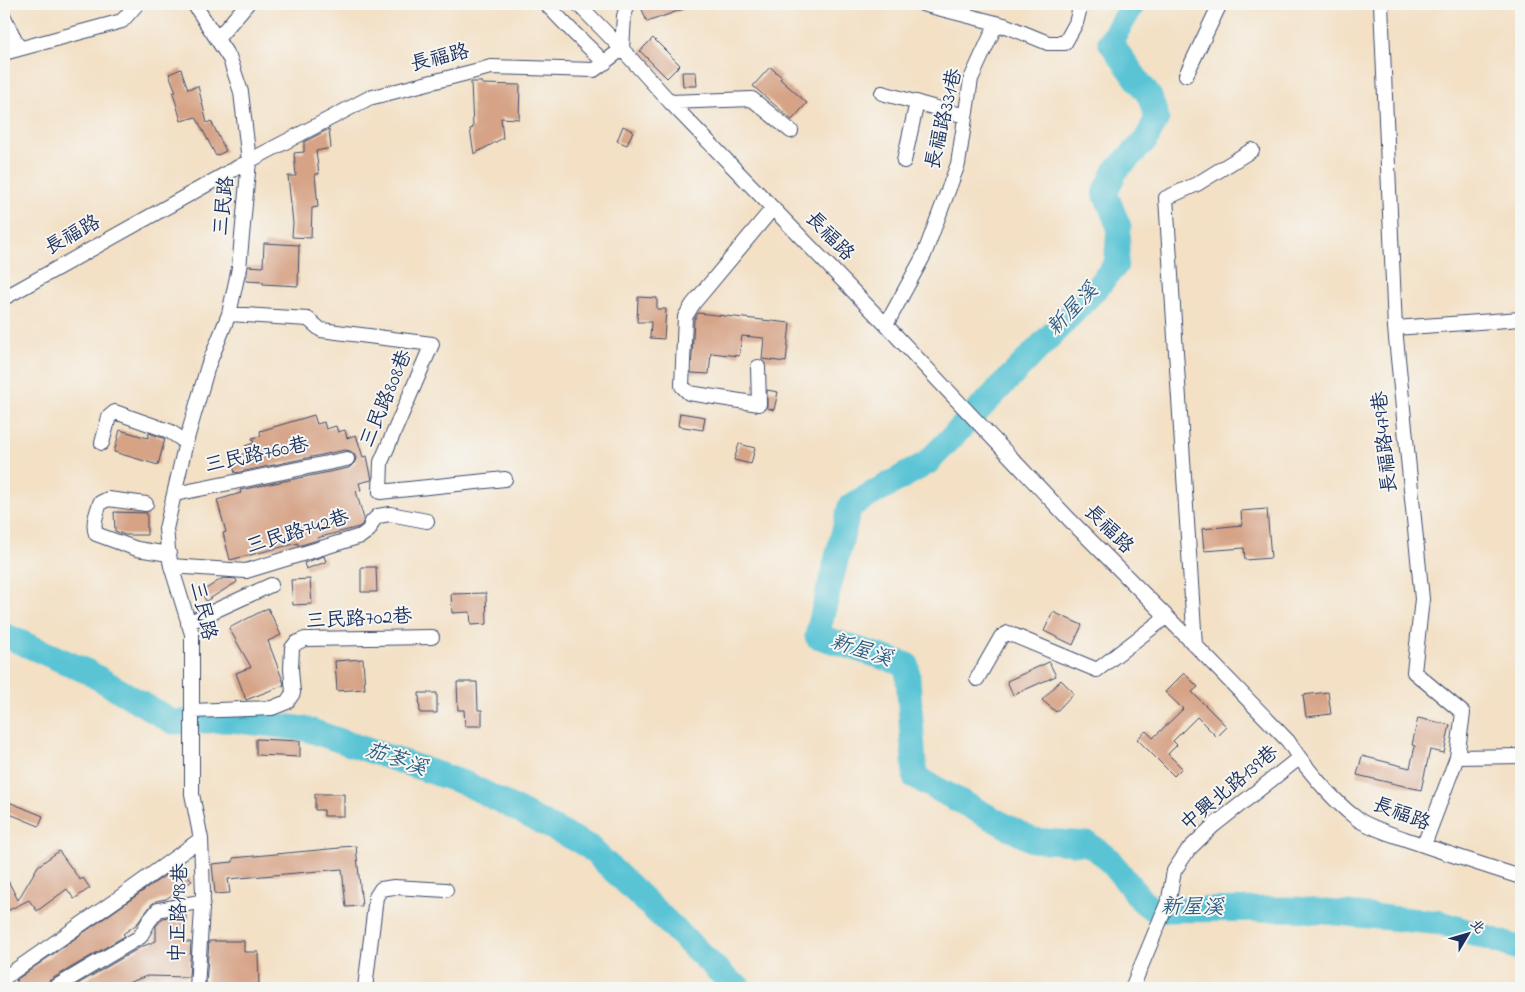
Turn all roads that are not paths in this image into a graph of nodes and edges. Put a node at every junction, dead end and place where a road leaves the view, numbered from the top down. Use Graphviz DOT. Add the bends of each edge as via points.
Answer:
graph roads {
  1 [pos="4,4"];
  2 [pos="137,4"];
  3 [pos="194,4"];
  4 [pos="247,4"];
  5 [pos="546,4"];
  6 [pos="578,4"];
  7 [pos="628,4"];
  8 [pos="922,4"];
  9 [pos="1081,4"];
  10 [pos="1220,4"];
  11 [pos="1381,4"];
  12 [pos="4,12"];
  13 [pos="4,17"];
  14 [pos="1004,25"];
  15 [pos="217,39"];
  16 [pos="19,49"];
  17 [pos="622,49"];
  18 [pos="4,53"];
  19 [pos="605,63"];
  20 [pos="1186,75"];
  21 [pos="882,93"];
  22 [pos="670,102"];
  23 [pos="916,102"];
  24 [pos="965,116"];
  25 [pos="790,131"];
  26 [pos="1252,150"];
  27 [pos="249,161"];
  28 [pos="904,161"];
  29 [pos="774,208"];
  30 [pos="4,298"];
  31 [pos="229,314"];
  32 [pos="1521,320"];
  33 [pos="886,325"];
  34 [pos="1395,328"];
  35 [pos="758,367"];
  36 [pos="186,442"];
  37 [pos="102,443"];
  38 [pos="347,459"];
  39 [pos="505,479"];
  40 [pos="175,494"];
  41 [pos="146,504"];
  42 [pos="428,521"];
  43 [pos="170,560"];
  44 [pos="271,585"];
  45 [pos="1166,617"];
  46 [pos="188,623"];
  47 [pos="432,637"];
  48 [pos="1195,645"];
  49 [pos="977,680"];
  50 [pos="192,718"];
  51 [pos="1521,756"];
  52 [pos="1458,757"];
  53 [pos="1298,758"];
  54 [pos="201,839"];
  55 [pos="1424,846"];
  56 [pos="1521,877"];
  57 [pos="446,890"];
  58 [pos="203,901"];
  59 [pos="4,978"];
  60 [pos="54,988"];
  61 [pos="197,988"];
  62 [pos="365,988"];
  63 [pos="1132,988"];
  1 -- 12 [label="street"];
  2 -- 16 [label="street" via="122,21"];
  3 -- 15 [label="street, 三民路"];
  4 -- 15 [label="street"];
  5 -- 19 [label="street"];
  6 -- 17 [label="street"];
  7 -- 17 [label="street"];
  8 -- 14 [label="street"];
  9 -- 14 [label="street" via="1076,23 1065,43 1048,43"];
  10 -- 20 [label="street"];
  11 -- 34 [label="street, 長福路479巷"];
  13 -- 16 [label="street"];
  14 -- 24 [label="street, 長福路331巷" via="994,29 971,79"];
  15 -- 27 [label="street, 三民路" via="230,59 241,92"];
  16 -- 18 [label="street"];
  17 -- 19 [label="street, 長福路"];
  17 -- 22 [label="street, 長福路"];
  19 -- 27 [label="street, 長福路" via="594,70 491,67 369,98"];
  21 -- 23 [label="street"];
  22 -- 25 [label="street" via="752,99"];
  22 -- 29 [label="street, 長福路"];
  23 -- 24 [label="street"];
  23 -- 28 [label="street"];
  24 -- 33 [label="street, 長福路331巷" via="958,164 924,255"];
  26 -- 48 [label="street" via="1197,184 1166,198"];
  27 -- 30 [label="street, 長福路"];
  27 -- 31 [label="street, 三民路" via="239,268"];
  29 -- 33 [label="street, 長福路"];
  29 -- 35 [label="street" via="693,304 685,318 682,386 689,393 759,404"];
  31 -- 36 [label="street, 三民路" via="208,366"];
  31 -- 39 [label="street, 三民路808巷" via="308,319 321,330 432,344 381,462 380,492"];
  32 -- 34 [label="street"];
  33 -- 45 [label="street, 長福路"];
  34 -- 52 [label="street, 長福路479巷" via="1422,599 1414,672 1463,713"];
  36 -- 37 [label="street" via="169,432 115,412 110,417"];
  36 -- 40 [label="street, 三民路"];
  38 -- 40 [label="street, 三民路760巷"];
  40 -- 43 [label="street, 三民路" via="166,529"];
  41 -- 43 [label="street" via="108,499 100,503 95,521 96,534"];
  42 -- 43 [label="street, 三民路742巷" via="390,514 378,516 361,536 246,571"];
  43 -- 46 [label="street, 三民路"];
  44 -- 46 [label="street"];
  45 -- 48 [label="street, 長福路"];
  45 -- 49 [label="street" via="1097,670 1008,633 1001,637"];
  46 -- 50 [label="street, 三民路" via="192,634"];
  47 -- 50 [label="street, 三民路702巷" via="305,639 292,648 293,694 287,702 272,708"];
  48 -- 53 [label="street, 長福路" via="1288,741"];
  50 -- 54 [label="street, 三民路" via="192,794"];
  51 -- 52 [label="street"];
  52 -- 55 [label="street, 長福路479巷"];
  53 -- 55 [label="street, 長福路" via="1357,819"];
  53 -- 63 [label="street, 中興北路139巷" via="1188,850 1174,871 1169,899"];
  54 -- 58 [label="street, 中正路198巷"];
  54 -- 59 [label="street"];
  55 -- 56 [label="street, 長福路"];
  57 -- 62 [label="street" via="381,889 376,897"];
  58 -- 60 [label="street" via="158,910 140,937"];
  58 -- 61 [label="street, 中正路198巷"];
}
